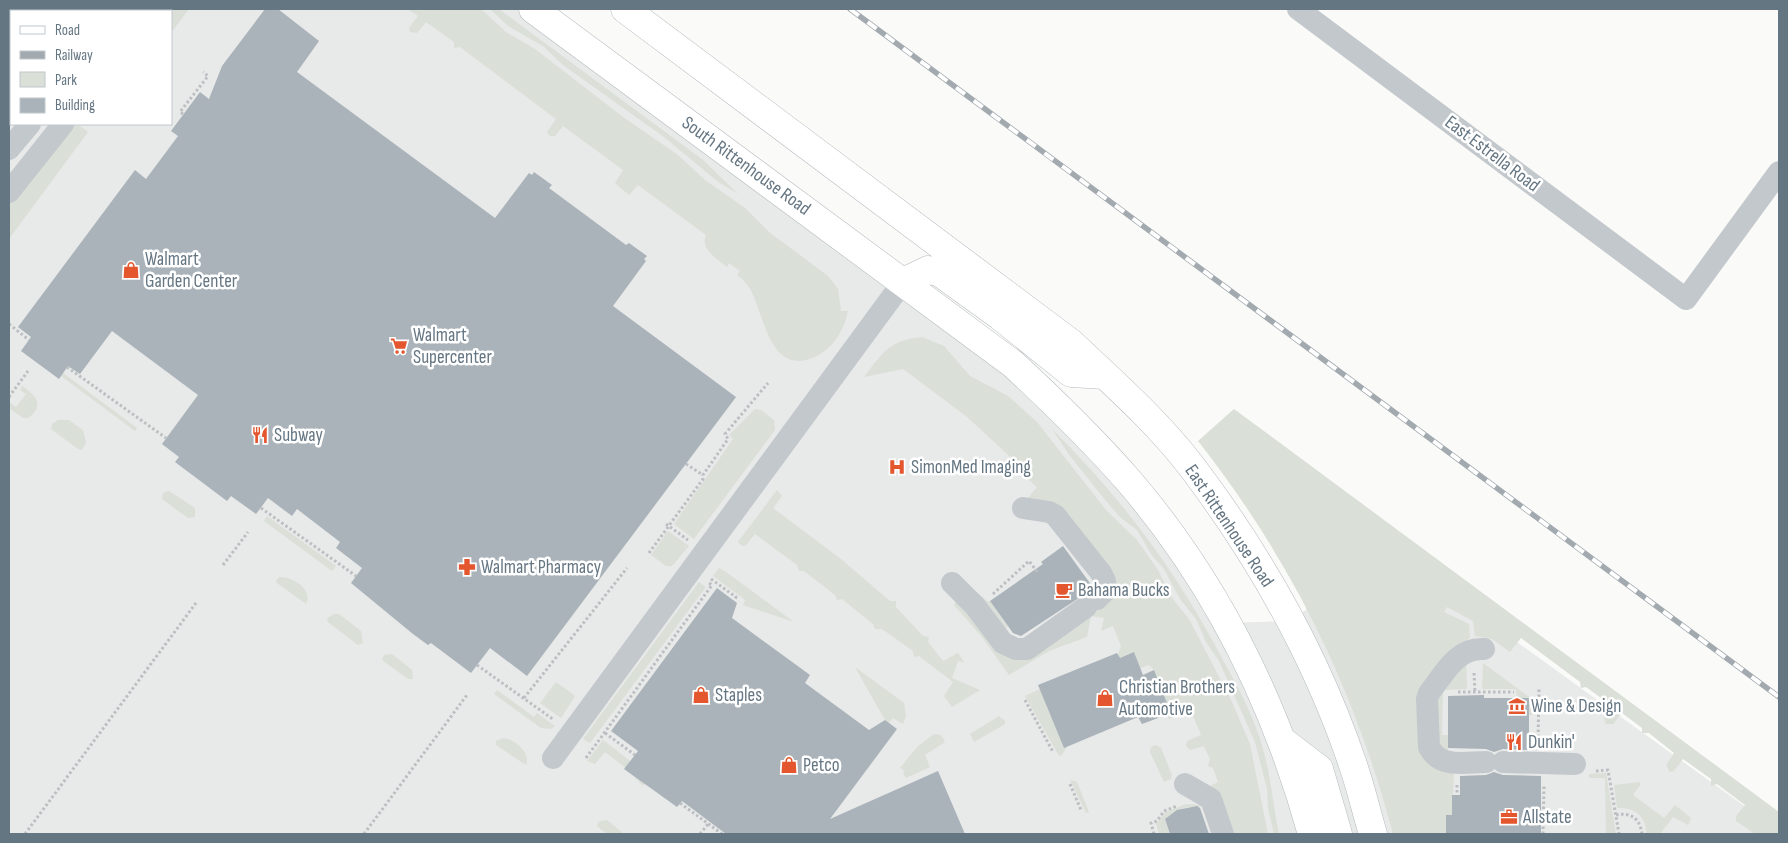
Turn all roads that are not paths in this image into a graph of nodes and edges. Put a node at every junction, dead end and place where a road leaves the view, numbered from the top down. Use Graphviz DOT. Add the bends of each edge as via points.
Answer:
graph roads {
  1 [pos="533,9"];
  2 [pos="625,9"];
  3 [pos="1298,9"];
  4 [pos="29,125"];
  5 [pos="62,125"];
  6 [pos="9,149"];
  7 [pos="1779,172"];
  8 [pos="9,192"];
  9 [pos="903,282"];
  10 [pos="1105,375"];
  11 [pos="1023,508"];
  12 [pos="952,583"];
  13 [pos="1484,649"];
  14 [pos="1281,740"];
  15 [pos="552,758"];
  16 [pos="1584,768"];
  17 [pos="1182,794"];
  18 [pos="1223,834"];
  19 [pos="1312,834"];
  20 [pos="1338,834"];
  21 [pos="1373,834"];
  1 -- 9 [label="main road, South Rittenhouse Road"];
  2 -- 10 [label="main road, East Rittenhouse Road" via="1071,343"];
  3 -- 7 [label="street, East Estrella Road" via="1686,299"];
  4 -- 6 [label="street"];
  5 -- 8 [label="street"];
  9 -- 10 [label="main road" via="928,270 939,272 1071,373"];
  9 -- 14 [label="main road, South Rittenhouse Road" via="1013,364 1071,418 1129,481 1184,554 1228,623"];
  9 -- 15 [label="street"];
  10 -- 21 [label="main road, East Rittenhouse Road" via="1191,466 1254,557 1291,621 1323,691 1353,765"];
  11 -- 12 [label="street" via="1055,515 1104,578 1105,591 1027,648 1016,649 1004,643"];
  13 -- 16 [label="street" via="1470,649 1460,654 1427,699 1432,754 1446,762"];
  14 -- 19 [label="main road"];
  14 -- 20 [label="main road" via="1319,769"];
  17 -- 18 [label="street" via="1212,799"];
}
